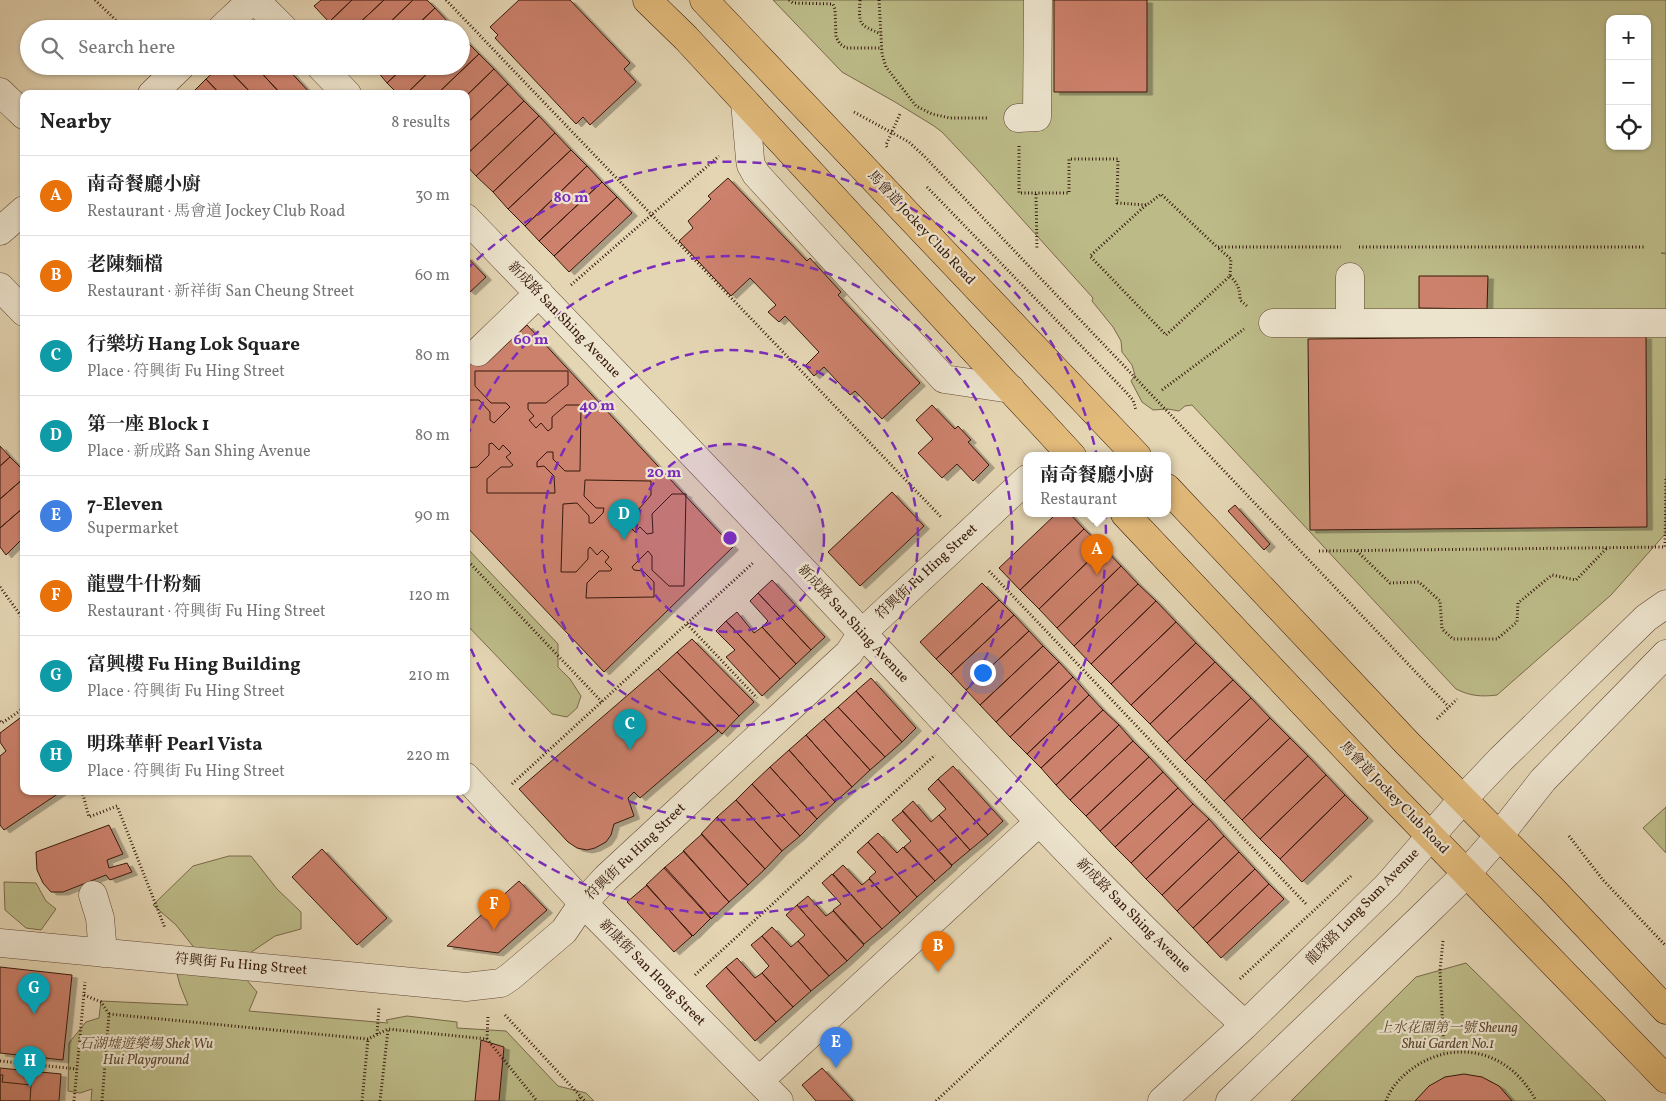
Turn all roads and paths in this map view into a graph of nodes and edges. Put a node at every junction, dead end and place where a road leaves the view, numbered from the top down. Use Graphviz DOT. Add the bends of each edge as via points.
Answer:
graph roads {
  1 [pos="96,0"];
  2 [pos="254,0"];
  3 [pos="446,0"];
  4 [pos="647,0"];
  5 [pos="704,0"];
  6 [pos="789,0"];
  7 [pos="860,0"];
  8 [pos="879,0"];
  9 [pos="1038,0"];
  10 [pos="116,20"];
  11 [pos="232,20"];
  12 [pos="275,20"];
  13 [pos="465,20"];
  14 [pos="470,25"];
  15 [pos="881,34"];
  16 [pos="882,48"];
  17 [pos="172,75"];
  18 [pos="329,75"];
  19 [pos="156,90"];
  20 [pos="343,90"];
  21 [pos="0,92"];
  22 [pos="745,102"];
  23 [pos="20,111"];
  24 [pos="854,112"];
  25 [pos="900,114"];
  26 [pos="1018,118"];
  27 [pos="723,152"];
  28 [pos="893,152"];
  29 [pos="920,180"];
  30 [pos="1036,194"];
  31 [pos="1147,205"];
  32 [pos="20,214"];
  33 [pos="652,214"];
  34 [pos="470,222"];
  35 [pos="0,231"];
  36 [pos="1217,248"];
  37 [pos="1347,248"];
  38 [pos="1357,248"];
  39 [pos="1644,248"];
  40 [pos="1037,250"];
  41 [pos="1230,276"];
  42 [pos="1350,277"];
  43 [pos="0,288"];
  44 [pos="567,289"];
  45 [pos="539,293"];
  46 [pos="20,308"];
  47 [pos="1266,321"];
  48 [pos="1350,323"];
  49 [pos="1666,323"];
  50 [pos="478,352"];
  51 [pos="1011,389"];
  52 [pos="1162,390"];
  53 [pos="1135,416"];
  54 [pos="1061,452"];
  55 [pos="1133,452"];
  56 [pos="1666,479"];
  57 [pos="1023,483"];
  58 [pos="1171,492"];
  59 [pos="1128,517"];
  60 [pos="946,523"];
  61 [pos="1608,547"];
  62 [pos="1357,550"];
  63 [pos="1319,551"];
  64 [pos="758,558"];
  65 [pos="470,563"];
  66 [pos="989,571"];
  67 [pos="0,587"];
  68 [pos="1666,604"];
  69 [pos="20,614"];
  70 [pos="687,624"];
  71 [pos="862,633"];
  72 [pos="1666,654"];
  73 [pos="1457,699"];
  74 [pos="602,702"];
  75 [pos="762,704"];
  76 [pos="1449,706"];
  77 [pos="20,711"];
  78 [pos="1437,718"];
  79 [pos="0,721"];
  80 [pos="940,750"];
  81 [pos="470,781"];
  82 [pos="508,788"];
  83 [pos="83,795"];
  84 [pos="1463,799"];
  85 [pos="1039,822"];
  86 [pos="1430,836"];
  87 [pos="1499,836"];
  88 [pos="1569,836"];
  89 [pos="1466,874"];
  90 [pos="1352,875"];
  91 [pos="93,896"];
  92 [pos="583,903"];
  93 [pos="1306,904"];
  94 [pos="1116,934"];
  95 [pos="168,936"];
  96 [pos="1443,941"];
  97 [pos="0,943"];
  98 [pos="1666,946"];
  99 [pos="104,953"];
  100 [pos="691,979"];
  101 [pos="85,982"];
  102 [pos="84,995"];
  103 [pos="1217,1000"];
  104 [pos="379,1007"];
  105 [pos="1666,1010"];
  106 [pos="109,1014"];
  107 [pos="505,1015"];
  108 [pos="488,1016"];
  109 [pos="1245,1025"];
  110 [pos="388,1029"];
  111 [pos="377,1034"];
  112 [pos="368,1039"];
  113 [pos="487,1039"];
  114 [pos="1444,1053"];
  115 [pos="0,1061"];
  116 [pos="77,1069"];
  117 [pos="1666,1079"];
  118 [pos="759,1081"];
  119 [pos="581,1097"];
  120 [pos="74,1101"];
  121 [pos="102,1101"];
  122 [pos="362,1101"];
  123 [pos="380,1101"];
  124 [pos="537,1101"];
  125 [pos="577,1101"];
  126 [pos="585,1101"];
  127 [pos="779,1101"];
  128 [pos="936,1101"];
  129 [pos="1162,1101"];
  130 [pos="1230,1101"];
  131 [pos="1386,1101"];
  132 [pos="1536,1101"];
  1 -- 10 [label="path"];
  2 -- 11 [label="street"];
  2 -- 12 [label="street"];
  3 -- 13 [label="path"];
  4 -- 22 [label="main road"];
  5 -- 55 [label="main road, 馬會道 Jockey Club Road"];
  6 -- 16 [label="path" via="793,3 833,4 836,37 840,44 846,48"];
  7 -- 15 [label="path" via="859,20"];
  8 -- 15 [label="path"];
  9 -- 26 [label="street" via="1037,117"];
  14 -- 33 [label="path"];
  15 -- 16 [label="path"];
  16 -- 26 [label="path" via="886,67 916,106 950,118"];
  17 -- 19 [label="street"];
  18 -- 20 [label="street"];
  21 -- 23 [label="street"];
  22 -- 51 [label="main road"];
  22 -- 51 [label="street" via="751,165 756,174 944,379"];
  24 -- 76 [label="path" via="909,142 925,157"];
  25 -- 28 [label="path" via="886,146"];
  26 -- 30 [label="path" via="1020,193"];
  27 -- 33 [label="path"];
  29 -- 53 [label="path" via="1124,390 1133,400"];
  30 -- 31 [label="path" via="1069,193 1069,159 1118,160 1117,203"];
  30 -- 40 [label="path"];
  31 -- 36 [label="path" via="1161,194"];
  31 -- 41 [label="path" via="1090,256 1166,335"];
  32 -- 35 [label="street"];
  33 -- 44 [label="path"];
  33 -- 60 [label="path"];
  34 -- 45 [label="street, 新成路 San Shing Avenue"];
  36 -- 37 [label="path"];
  36 -- 41 [label="path" via="1231,259"];
  38 -- 39 [label="path"];
  41 -- 47 [label="path" via="1238,284 1240,300"];
  42 -- 48 [label="street"];
  43 -- 46 [label="street"];
  45 -- 50 [label="street"];
  45 -- 71 [label="street, 新成路 San Shing Avenue"];
  47 -- 48 [label="street"];
  47 -- 52 [label="path"];
  48 -- 49 [label="street"];
  51 -- 54 [label="main road"];
  56 -- 61 [label="path" via="1665,547"];
  57 -- 71 [label="street, 符興街 Fu Hing Street"];
  58 -- 84 [label="main road"];
  59 -- 86 [label="main road, 馬會道 Jockey Club Road"];
  61 -- 62 [label="path"];
  61 -- 62 [label="path" via="1576,580 1552,575 1518,603 1517,622 1497,639 1453,639 1442,629 1440,601 1419,582 1390,583"];
  62 -- 63 [label="path"];
  64 -- 70 [label="path"];
  65 -- 74 [label="path"];
  66 -- 93 [label="path"];
  67 -- 69 [label="path"];
  68 -- 84 [label="street, 龍琛路 Lung Sum Avenue" via="1646,618"];
  70 -- 74 [label="path"];
  70 -- 75 [label="path"];
  71 -- 85 [label="street, 新成路 San Shing Avenue"];
  71 -- 92 [label="street, 符興街 Fu Hing Street" via="849,654 606,878"];
  72 -- 87 [label="street" via="1543,780"];
  73 -- 76 [label="path"];
  74 -- 82 [label="path"];
  76 -- 78 [label="path"];
  77 -- 79 [label="path" via="2,723"];
  80 -- 100 [label="path"];
  81 -- 92 [label="street, 新康街 San Hong Street"];
  83 -- 95 [label="path" via="89,817 116,806"];
  84 -- 86 [label="street, 龍琛路 Lung Sum Avenue"];
  84 -- 87 [label="main road"];
  85 -- 103 [label="street, 新成路 San Shing Avenue"];
  85 -- 118 [label="street"];
  86 -- 89 [label="main road, 馬會道 Jockey Club Road"];
  86 -- 109 [label="street, 龍琛路 Lung Sum Avenue" via="1388,885"];
  87 -- 89 [label="street"];
  87 -- 105 [label="main road"];
  88 -- 98 [label="path" via="1603,880"];
  89 -- 117 [label="main road, 馬會道 Jockey Club Road"];
  89 -- 130 [label="street"];
  90 -- 103 [label="path"];
  91 -- 99 [label="street" via="100,918"];
  92 -- 99 [label="street, 符興街 Fu Hing Street" via="564,931 510,977 491,985 466,986"];
  92 -- 118 [label="street, 新康街 San Hong Street"];
  94 -- 128 [label="path"];
  96 -- 114 [label="path" via="1440,970"];
  97 -- 99 [label="street, 符興街 Fu Hing Street"];
  101 -- 102 [label="path"];
  102 -- 106 [label="path" via="101,1002"];
  102 -- 116 [label="path"];
  103 -- 109 [label="street, 新成路 San Shing Avenue"];
  104 -- 111 [label="path"];
  106 -- 112 [label="path"];
  106 -- 121 [label="path"];
  107 -- 119 [label="path"];
  108 -- 113 [label="path"];
  109 -- 129 [label="street, 龍琛路 Lung Sum Avenue"];
  110 -- 111 [label="path"];
  110 -- 113 [label="path"];
  110 -- 123 [label="path"];
  111 -- 112 [label="path"];
  112 -- 122 [label="path"];
  113 -- 124 [label="path"];
  114 -- 131 [label="path" via="1420,1062 1401,1077"];
  114 -- 132 [label="path" via="1468,1052 1491,1057 1512,1069 1529,1086"];
  115 -- 116 [label="path"];
  116 -- 120 [label="path"];
  118 -- 127 [label="street, 新康街 San Hong Street"];
  119 -- 125 [label="path"];
  119 -- 126 [label="path"];
}
